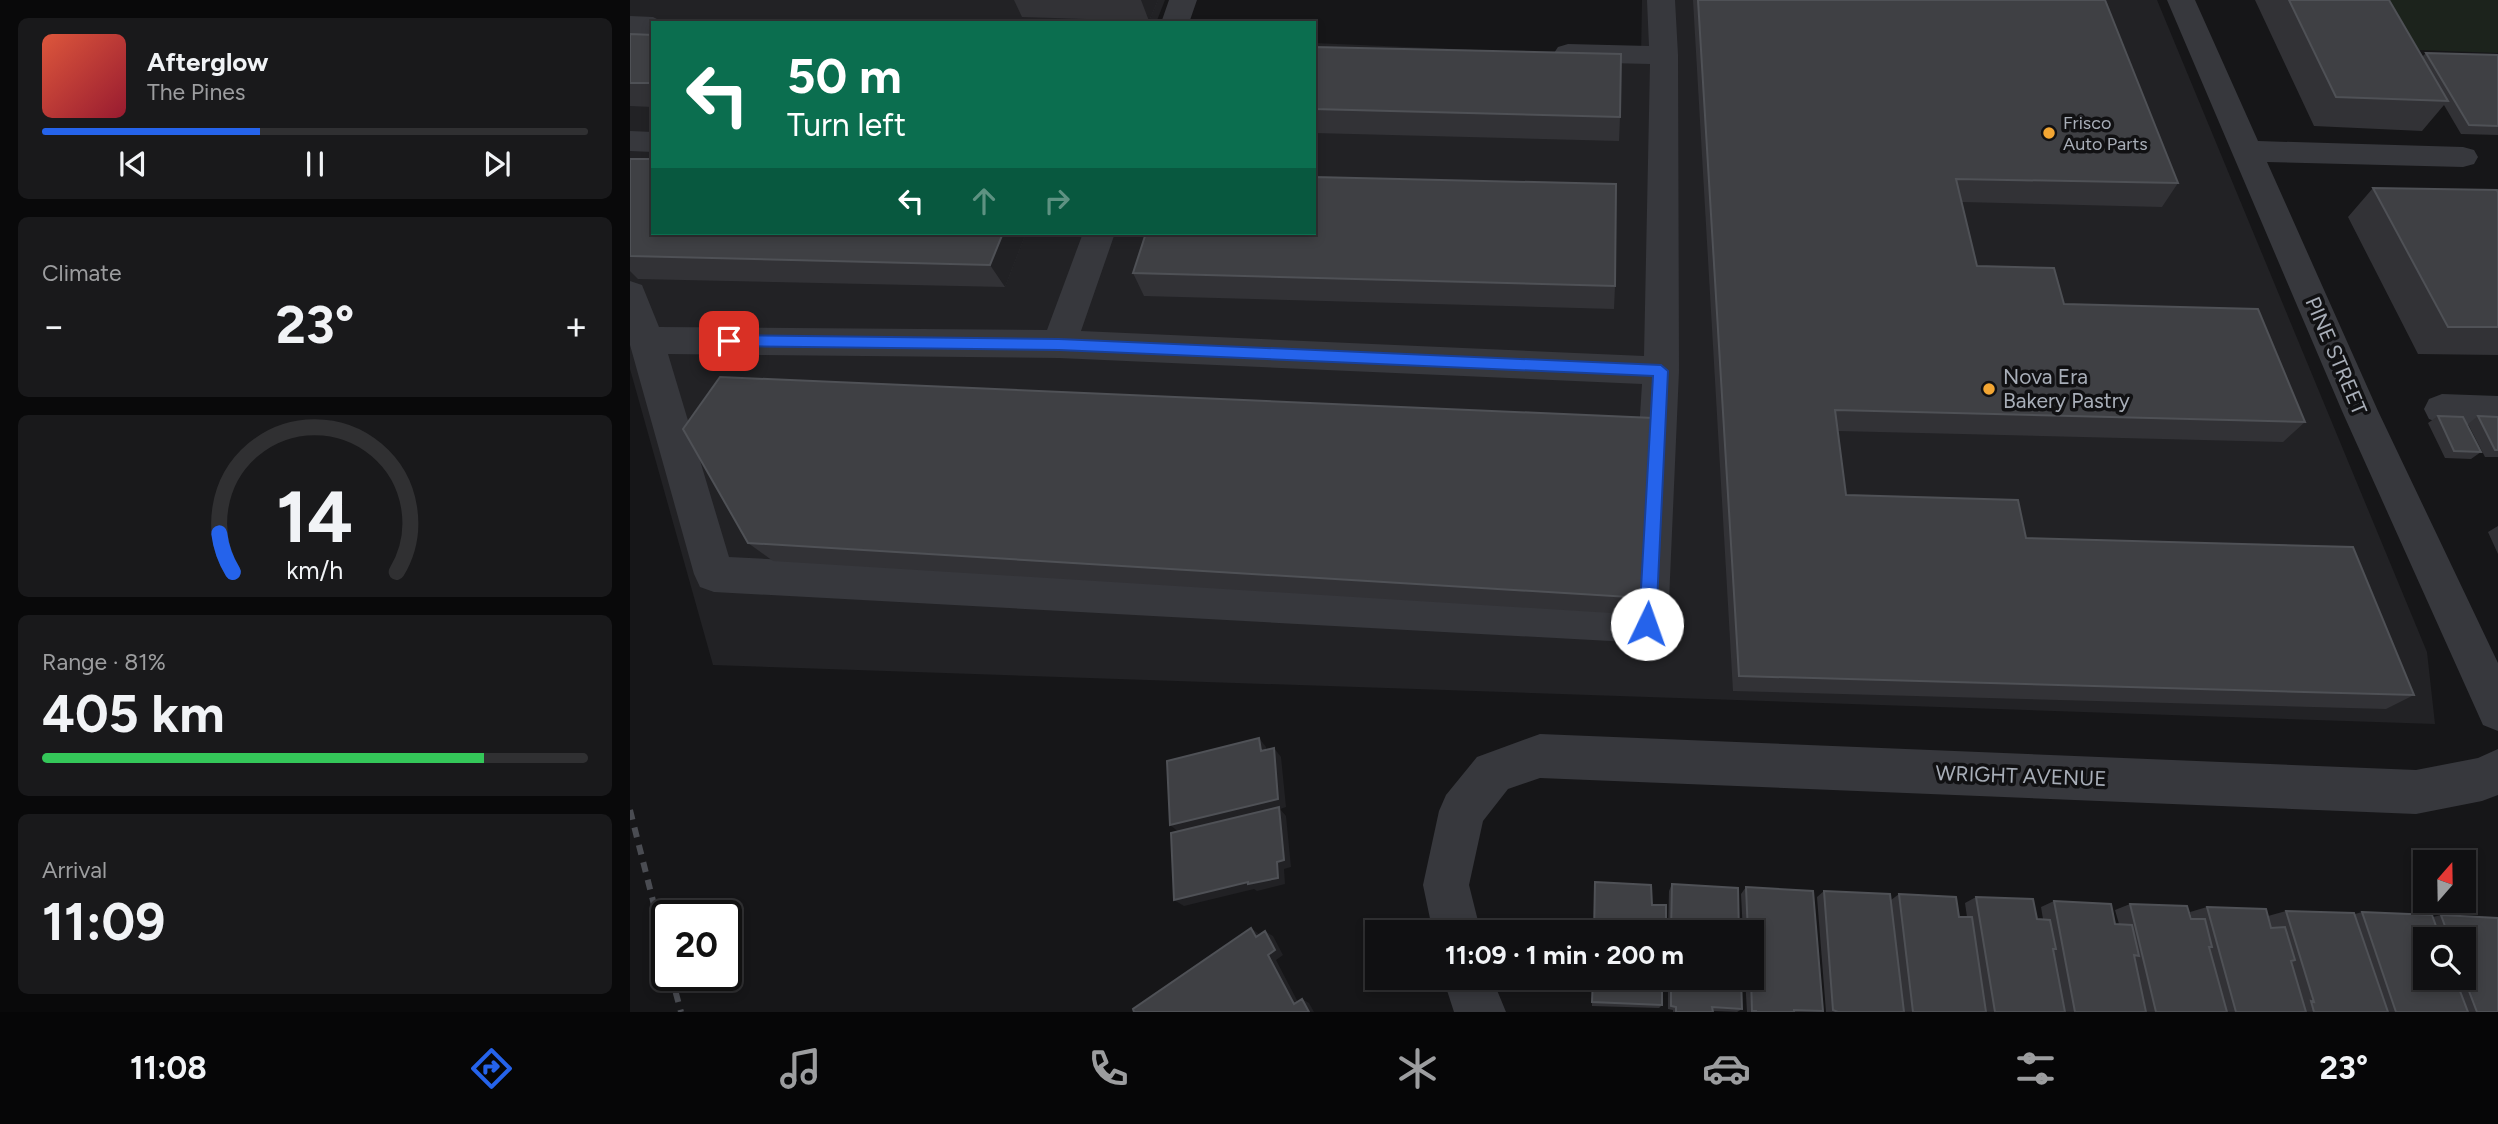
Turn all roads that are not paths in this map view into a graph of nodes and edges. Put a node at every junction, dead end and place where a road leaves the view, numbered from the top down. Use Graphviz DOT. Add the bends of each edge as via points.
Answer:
graph roads {
  1 [pos="1183,0"];
  2 [pos="1661,0"];
  3 [pos="2181,0"];
  4 [pos="1176,21"];
  5 [pos="630,25"];
  6 [pos="651,26"];
  7 [pos="1538,52"];
  8 [pos="1664,55"];
  9 [pos="630,141"];
  10 [pos="651,142"];
  11 [pos="2248,151"];
  12 [pos="2463,157"];
  13 [pos="1098,235"];
  14 [pos="630,295"];
  15 [pos="646,340"];
  16 [pos="1059,344"];
  17 [pos="1661,371"];
  18 [pos="2442,409"];
  19 [pos="2498,411"];
  20 [pos="2484,653"];
  21 [pos="2498,710"];
  22 [pos="2498,771"];
  23 [pos="1454,920"];
  24 [pos="1470,990"];
  25 [pos="1481,1012"];
  1 -- 4 [label="street"];
  2 -- 8 [label="street"];
  3 -- 11 [label="street, PINE STREET"];
  5 -- 6 [label="street"];
  7 -- 8 [label="street"];
  8 -- 17 [label="street"];
  9 -- 10 [label="street"];
  11 -- 12 [label="street"];
  11 -- 20 [label="street, PINE STREET" via="2360,411"];
  13 -- 16 [label="street"];
  14 -- 15 [label="street"];
  15 -- 16 [label="street"];
  15 -- 17 [label="street" via="714,574 1647,624"];
  16 -- 17 [label="street"];
  18 -- 19 [label="street"];
  20 -- 21 [label="street, PINE STREET"];
  22 -- 23 [label="street, WRIGHT AVENUE" via="2482,779 2416,792 1541,756 1493,773 1462,811 1446,885"];
  24 -- 25 [label="street"];
}
